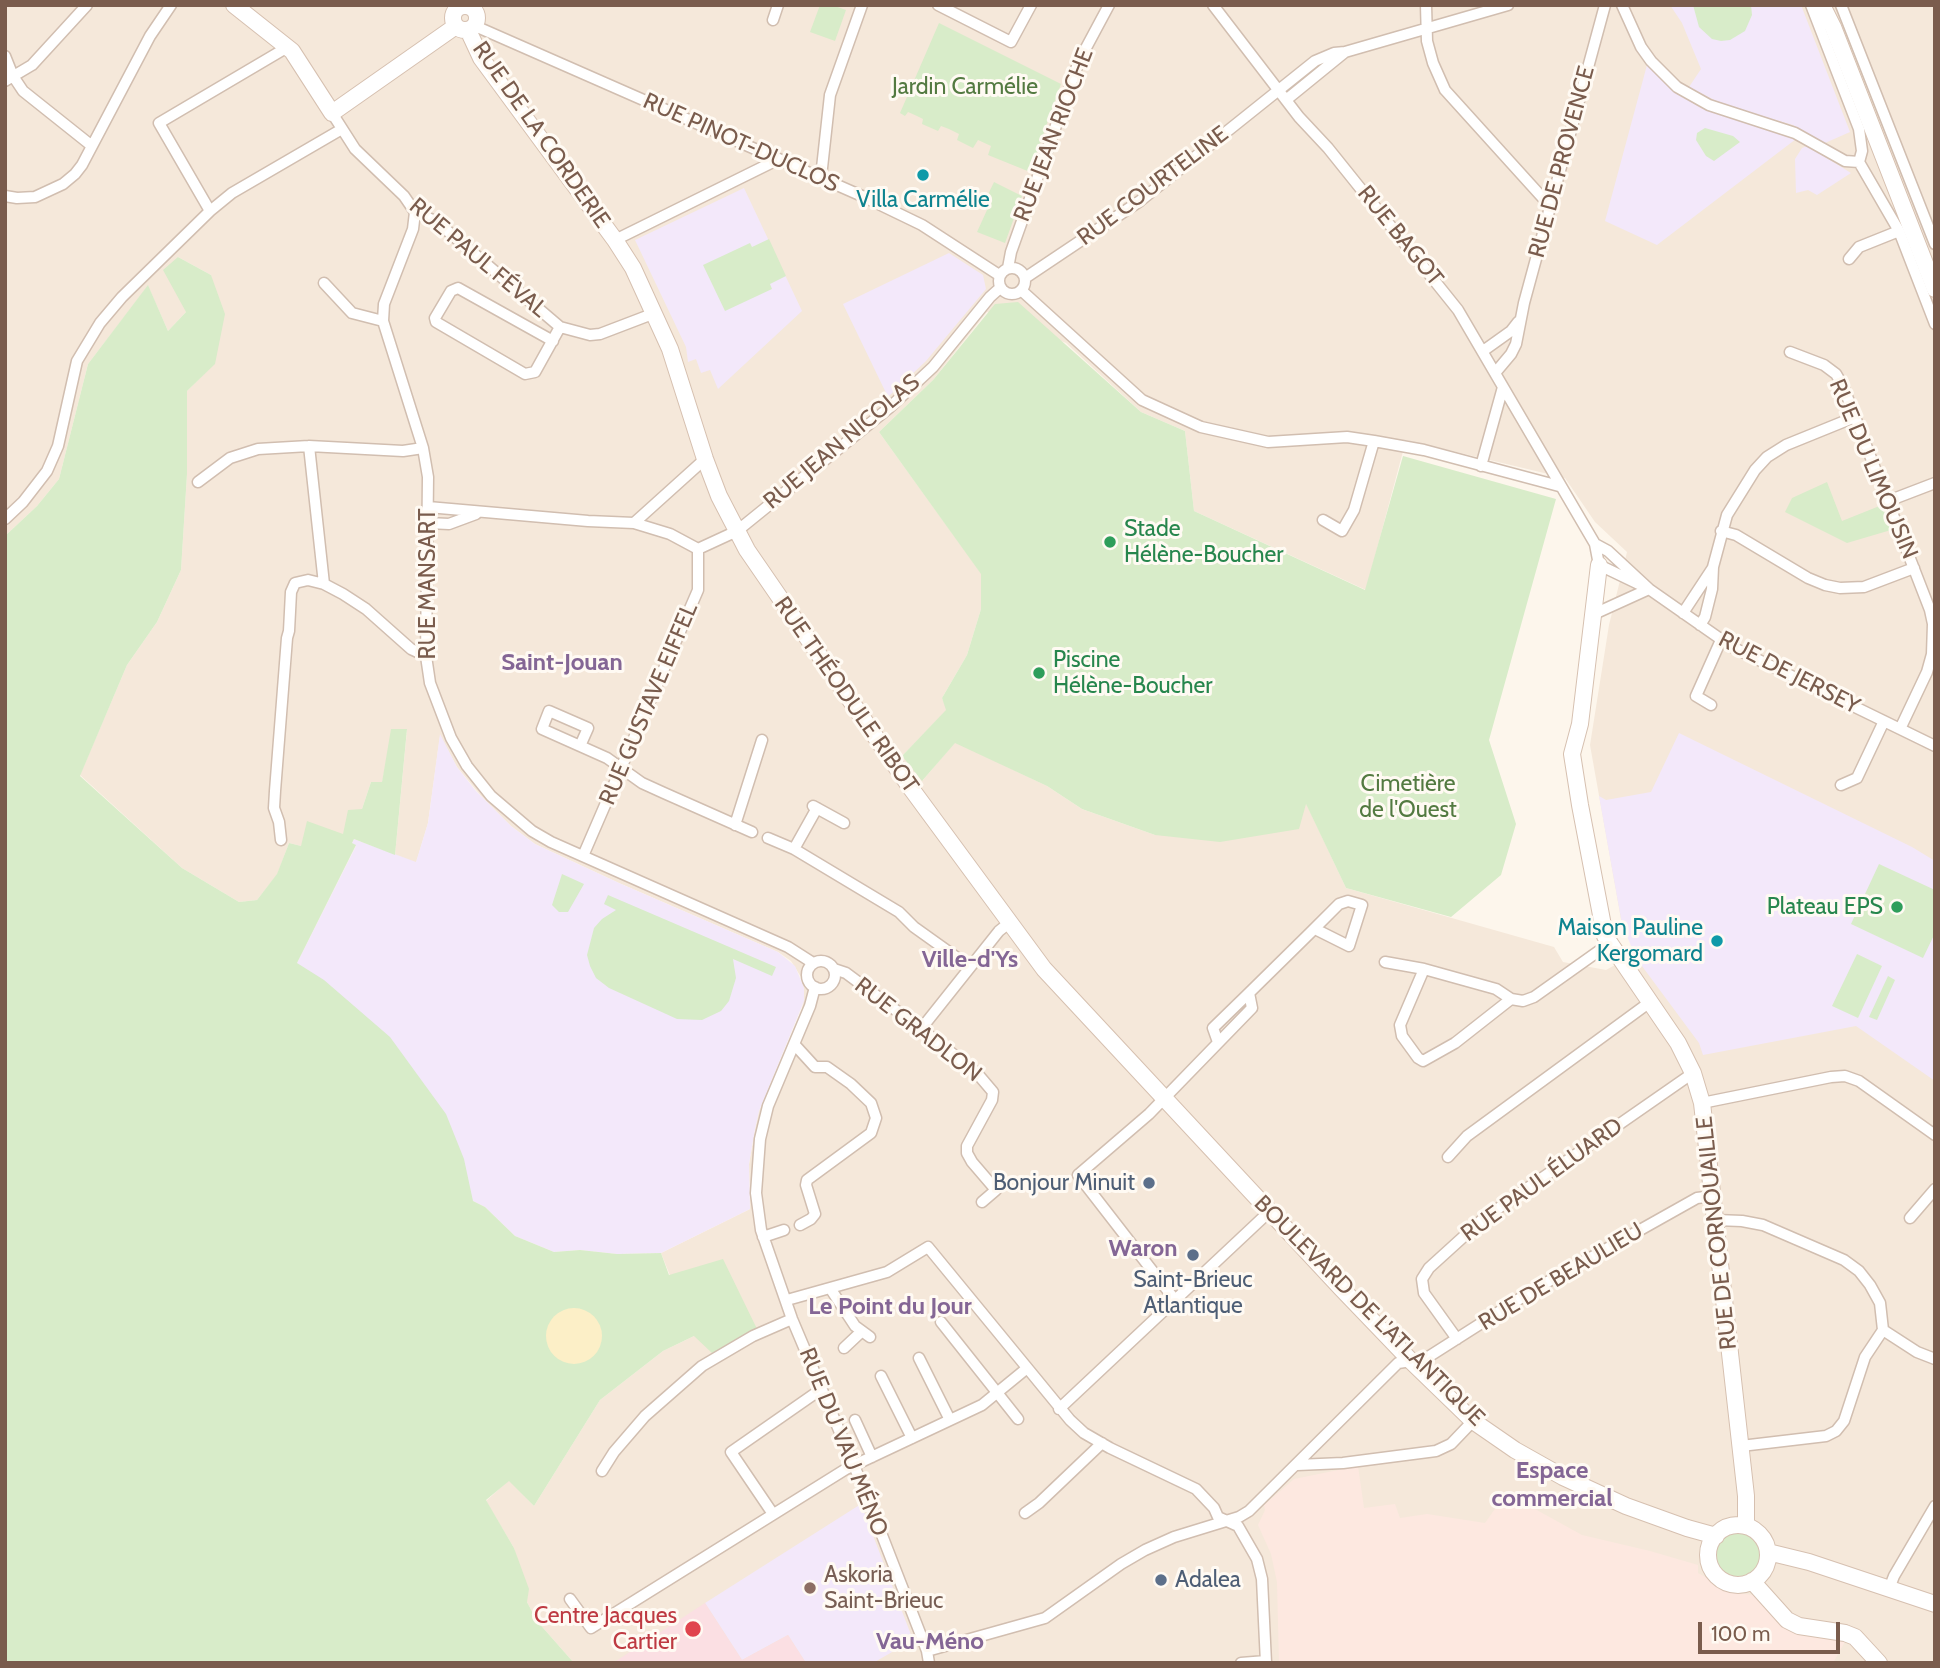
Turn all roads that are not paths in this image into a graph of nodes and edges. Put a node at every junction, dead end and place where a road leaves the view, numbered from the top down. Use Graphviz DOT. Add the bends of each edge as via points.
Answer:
graph roads {
  1 [pos="87,5"];
  2 [pos="171,5"];
  3 [pos="234,5"];
  4 [pos="492,5"];
  5 [pos="778,5"];
  6 [pos="862,5"];
  7 [pos="938,5"];
  8 [pos="1031,5"];
  9 [pos="1108,5"];
  10 [pos="1213,5"];
  11 [pos="1426,5"];
  12 [pos="1508,5"];
  13 [pos="1605,5"];
  14 [pos="1622,5"];
  15 [pos="1811,5"];
  16 [pos="1822,5"];
  17 [pos="1855,5"];
  18 [pos="457,7"];
  19 [pos="1842,8"];
  20 [pos="773,20"];
  21 [pos="469,24"];
  22 [pos="1427,29"];
  23 [pos="285,46"];
  24 [pos="1345,52"];
  25 [pos="5,56"];
  26 [pos="9,79"];
  27 [pos="1279,90"];
  28 [pos="1286,100"];
  29 [pos="332,113"];
  30 [pos="342,130"];
  31 [pos="92,146"];
  32 [pos="779,159"];
  33 [pos="1859,162"];
  34 [pos="821,177"];
  35 [pos="5,195"];
  36 [pos="1550,206"];
  37 [pos="210,211"];
  38 [pos="415,212"];
  39 [pos="1899,232"];
  40 [pos="615,240"];
  41 [pos="1935,244"];
  42 [pos="1849,259"];
  43 [pos="1004,272"];
  44 [pos="1025,278"];
  45 [pos="324,283"];
  46 [pos="1000,288"];
  47 [pos="1935,289"];
  48 [pos="1021,290"];
  49 [pos="655,313"];
  50 [pos="1521,318"];
  51 [pos="383,321"];
  52 [pos="1935,324"];
  53 [pos="560,327"];
  54 [pos="553,341"];
  55 [pos="1483,351"];
  56 [pos="1790,352"];
  57 [pos="1495,373"];
  58 [pos="1503,387"];
  59 [pos="1855,417"];
  60 [pos="1374,441"];
  61 [pos="309,446"];
  62 [pos="423,449"];
  63 [pos="705,459"];
  64 [pos="1481,466"];
  65 [pos="198,482"];
  66 [pos="1935,483"];
  67 [pos="1559,485"];
  68 [pos="1888,500"];
  69 [pos="428,507"];
  70 [pos="485,512"];
  71 [pos="5,519"];
  72 [pos="1323,520"];
  73 [pos="428,523"];
  74 [pos="634,523"];
  75 [pos="737,531"];
  76 [pos="1721,531"];
  77 [pos="1595,544"];
  78 [pos="698,549"];
  79 [pos="1599,565"];
  80 [pos="1713,567"];
  81 [pos="1914,569"];
  82 [pos="324,584"];
  83 [pos="1649,589"];
  84 [pos="1684,613"];
  85 [pos="1594,614"];
  86 [pos="1700,625"];
  87 [pos="1721,640"];
  88 [pos="426,656"];
  89 [pos="1711,705"];
  90 [pos="1884,721"];
  91 [pos="1580,724"];
  92 [pos="1900,729"];
  93 [pos="762,740"];
  94 [pos="580,746"];
  95 [pos="1935,746"];
  96 [pos="622,767"];
  97 [pos="1841,785"];
  98 [pos="845,823"];
  99 [pos="735,825"];
  100 [pos="751,832"];
  101 [pos="768,838"];
  102 [pos="281,841"];
  103 [pos="794,849"];
  104 [pos="583,856"];
  105 [pos="1009,923"];
  106 [pos="1315,929"];
  107 [pos="1609,943"];
  108 [pos="1622,961"];
  109 [pos="1385,962"];
  110 [pos="813,963"];
  111 [pos="970,967"];
  112 [pos="1424,969"];
  113 [pos="834,970"];
  114 [pos="815,987"];
  115 [pos="1511,999"];
  116 [pos="1650,1002"];
  117 [pos="921,1029"];
  118 [pos="794,1044"];
  119 [pos="1693,1073"];
  120 [pos="1163,1098"];
  121 [pos="1702,1103"];
  122 [pos="1935,1135"];
  123 [pos="1448,1157"];
  124 [pos="1935,1189"];
  125 [pos="1713,1196"];
  126 [pos="982,1202"];
  127 [pos="1270,1211"];
  128 [pos="1910,1218"];
  129 [pos="1716,1220"];
  130 [pos="800,1225"];
  131 [pos="784,1230"];
  132 [pos="763,1237"];
  133 [pos="830,1288"];
  134 [pos="787,1300"];
  135 [pos="1175,1300"];
  136 [pos="792,1319"];
  137 [pos="941,1322"];
  138 [pos="1883,1330"];
  139 [pos="1457,1339"];
  140 [pos="844,1348"];
  141 [pos="919,1358"];
  142 [pos="1935,1359"];
  143 [pos="1411,1361"];
  144 [pos="1026,1369"];
  145 [pos="881,1376"];
  146 [pos="820,1390"];
  147 [pos="997,1393"];
  148 [pos="1059,1409"];
  149 [pos="1018,1419"];
  150 [pos="855,1420"];
  151 [pos="950,1420"];
  152 [pos="1473,1421"];
  153 [pos="912,1438"];
  154 [pos="1102,1443"];
  155 [pos="1741,1446"];
  156 [pos="872,1457"];
  157 [pos="1297,1465"];
  158 [pos="853,1466"];
  159 [pos="602,1471"];
  160 [pos="1935,1506"];
  161 [pos="1025,1513"];
  162 [pos="773,1514"];
  163 [pos="1227,1521"];
  164 [pos="1746,1526"];
  165 [pos="1716,1536"];
  166 [pos="1768,1552"];
  167 [pos="1752,1581"];
  168 [pos="1889,1589"];
  169 [pos="570,1599"];
  170 [pos="1935,1604"];
  171 [pos="928,1657"];
  172 [pos="1266,1662"];
  173 [pos="1241,1663"];
  174 [pos="1879,1663"];
  1 -- 26 [label="street" via="32,65"];
  2 -- 31 [label="street"];
  3 -- 23 [label="main road"];
  4 -- 21 [label="main road"];
  5 -- 20 [label="street"];
  6 -- 34 [label="street" via="830,95"];
  7 -- 8 [label="street" via="1011,42"];
  9 -- 43 [label="street, RUE JEAN RIOCHE" via="1079,61"];
  10 -- 27 [label="street, RUE BAGOT"];
  11 -- 22 [label="street"];
  12 -- 22 [label="street, RUE COURTELINE"];
  13 -- 36 [label="street, RUE DE PROVENCE"];
  14 -- 33 [label="street" via="1646,54 1677,87 1712,107 1795,133 1845,161"];
  15 -- 33 [label="street" via="1859,129"];
  16 -- 47 [label="main road"];
  17 -- 19 [label="street"];
  18 -- 21 [label="main road" via="453,15"];
  19 -- 41 [label="street"];
  21 -- 29 [label="main road"];
  21 -- 32 [label="street, RUE PINOT-DUCLOS"];
  21 -- 40 [label="main road, RUE DE LA CORDERIE" via="481,58"];
  22 -- 24 [label="street, RUE COURTELINE"];
  22 -- 36 [label="street" via="1433,63 1445,90"];
  23 -- 29 [label="main road" via="300,61"];
  23 -- 37 [label="street" via="159,123"];
  24 -- 27 [label="street, RUE COURTELINE" via="1315,61"];
  24 -- 28 [label="street"];
  25 -- 26 [label="street"];
  26 -- 31 [label="street"];
  27 -- 28 [label="street, RUE BAGOT"];
  27 -- 44 [label="street, RUE COURTELINE" via="1140,201"];
  28 -- 55 [label="street, RUE BAGOT" via="1449,297"];
  29 -- 30 [label="street, RUE PAUL FÉVAL"];
  30 -- 37 [label="street" via="232,193"];
  30 -- 38 [label="street, RUE PAUL FÉVAL"];
  31 -- 35 [label="street" via="82,165 63,184 35,197"];
  32 -- 34 [label="street, RUE PINOT-DUCLOS"];
  32 -- 40 [label="street"];
  33 -- 39 [label="street"];
  34 -- 43 [label="street, RUE PINOT-DUCLOS" via="922,225"];
  36 -- 50 [label="street, RUE DE PROVENCE"];
  37 -- 71 [label="street" via="100,323 77,361 58,446 47,471"];
  38 -- 51 [label="street, RUE MANSART" via="413,229 384,304"];
  38 -- 53 [label="street, RUE PAUL FÉVAL" via="437,222"];
  39 -- 42 [label="street" via="1859,247"];
  39 -- 52 [label="street"];
  40 -- 49 [label="main road, RUE THÉODULE RIBOT"];
  43 -- 44 [label="street" via="1020,270"];
  43 -- 46 [label="street"];
  44 -- 48 [label="street"];
  45 -- 51 [label="street" via="352,313"];
  46 -- 48 [label="street" via="1009,294"];
  46 -- 75 [label="street, RUE JEAN NICOLAS" via="933,367 889,408"];
  48 -- 60 [label="street" via="1142,400 1189,422 1268,442 1347,437"];
  49 -- 53 [label="street, RUE PAUL FÉVAL" via="600,334"];
  49 -- 63 [label="main road, RUE THÉODULE RIBOT"];
  50 -- 55 [label="street"];
  50 -- 57 [label="street, RUE DE PROVENCE" via="1516,344"];
  51 -- 62 [label="street, RUE MANSART"];
  53 -- 54 [label="street"];
  54 -- 54 [label="street" via="535,372 525,374 435,318 451,291 458,288"];
  55 -- 57 [label="street, RUE BAGOT"];
  56 -- 59 [label="street, RUE DU LIMOUSIN" via="1836,373"];
  57 -- 58 [label="street, RUE BAGOT"];
  58 -- 64 [label="street"];
  58 -- 67 [label="street, RUE BAGOT"];
  59 -- 68 [label="street, RUE DU LIMOUSIN"];
  59 -- 76 [label="street" via="1767,457 1745,483"];
  60 -- 64 [label="street"];
  60 -- 72 [label="street" via="1354,510 1342,531"];
  61 -- 62 [label="street"];
  61 -- 65 [label="street" via="258,449 230,458"];
  61 -- 82 [label="street"];
  62 -- 69 [label="street, RUE MANSART"];
  63 -- 74 [label="street"];
  63 -- 75 [label="main road, RUE THÉODULE RIBOT"];
  64 -- 67 [label="street"];
  66 -- 68 [label="street"];
  67 -- 77 [label="street, RUE DE JERSEY"];
  68 -- 81 [label="street, RUE DU LIMOUSIN"];
  69 -- 70 [label="street"];
  69 -- 73 [label="street, RUE MANSART"];
  70 -- 73 [label="street" via="449,524"];
  70 -- 74 [label="street"];
  73 -- 88 [label="street, RUE MANSART"];
  74 -- 78 [label="street"];
  75 -- 78 [label="street, RUE JEAN NICOLAS"];
  75 -- 105 [label="main road, RUE THÉODULE RIBOT" via="904,778"];
  76 -- 80 [label="street"];
  76 -- 81 [label="street" via="1736,535 1808,578 1840,588 1864,587"];
  77 -- 79 [label="street, RUE DE JERSEY"];
  77 -- 83 [label="street, RUE DE JERSEY"];
  78 -- 96 [label="street, RUE GUSTAVE EIFFEL" via="698,590"];
  79 -- 83 [label="street, RUE DE JERSEY"];
  79 -- 85 [label="main road, RUE DE CORNOUAILLE"];
  80 -- 84 [label="street"];
  80 -- 86 [label="street" via="1712,589"];
  81 -- 92 [label="street, RUE DU LIMOUSIN" via="1930,610 1933,646 1927,672"];
  82 -- 88 [label="street" via="366,609 411,649"];
  82 -- 102 [label="street" via="295,583 291,592 274,808"];
  83 -- 84 [label="street, RUE DE JERSEY"];
  83 -- 85 [label="street"];
  84 -- 86 [label="street, RUE DE JERSEY"];
  85 -- 91 [label="main road, RUE DE CORNOUAILLE"];
  86 -- 87 [label="street, RUE DE JERSEY"];
  87 -- 89 [label="street" via="1696,696"];
  87 -- 90 [label="street, RUE DE JERSEY"];
  88 -- 104 [label="street, RUE MANSART" via="439,710 474,775 532,831"];
  90 -- 92 [label="street, RUE DE JERSEY"];
  90 -- 97 [label="street" via="1857,778"];
  91 -- 107 [label="main road, RUE DE CORNOUAILLE" via="1572,754 1594,890"];
  91 -- 108 [label="main road, RUE DE CORNOUAILLE" via="1604,888"];
  92 -- 95 [label="street, RUE DE JERSEY"];
  93 -- 99 [label="street"];
  94 -- 96 [label="street"];
  96 -- 99 [label="street" via="642,783"];
  96 -- 104 [label="street, RUE GUSTAVE EIFFEL"];
  98 -- 103 [label="street" via="814,807"];
  99 -- 100 [label="street"];
  101 -- 103 [label="street"];
  103 -- 111 [label="street" via="899,912"];
  104 -- 110 [label="street, RUE MANSART" via="788,947"];
  105 -- 111 [label="street"];
  105 -- 120 [label="main road, RUE THÉODULE RIBOT" via="1044,969"];
  106 -- 106 [label="street" via="1339,904 1362,905 1349,946"];
  106 -- 120 [label="street" via="1249,993 1252,1008"];
  107 -- 108 [label="main road, RUE DE CORNOUAILLE"];
  107 -- 115 [label="street" via="1534,997"];
  108 -- 116 [label="main road, RUE DE CORNOUAILLE"];
  109 -- 112 [label="street"];
  110 -- 113 [label="street" via="824,961"];
  110 -- 114 [label="street" via="807,975"];
  111 -- 117 [label="street"];
  112 -- 115 [label="street" via="1496,989"];
  112 -- 115 [label="street" via="1400,1026 1402,1036 1423,1061 1455,1043"];
  113 -- 114 [label="street" via="832,984"];
  113 -- 117 [label="street, RUE GRADLON" via="846,973"];
  114 -- 118 [label="street, RUE DU VAU MÉNO"];
  116 -- 119 [label="main road, RUE DE CORNOUAILLE"];
  116 -- 123 [label="street" via="1467,1136"];
  117 -- 126 [label="street, RUE GRADLON" via="976,1072 993,1092 967,1146 972,1162 996,1190"];
  118 -- 130 [label="street" via="815,1067 827,1067 851,1084 871,1103 876,1118 871,1133 807,1180 815,1214"];
  118 -- 132 [label="street, RUE DU VAU MÉNO" via="768,1106 760,1139 756,1193"];
  119 -- 121 [label="main road, RUE DE CORNOUAILLE"];
  119 -- 139 [label="street, RUE PAUL ÉLUARD" via="1483,1219 1429,1268 1422,1279 1424,1293"];
  120 -- 127 [label="main road, BOULEVARD DE L'ATLANTIQUE"];
  120 -- 135 [label="street" via="1078,1175"];
  121 -- 122 [label="street" via="1845,1076"];
  121 -- 125 [label="main road, RUE DE CORNOUAILLE"];
  124 -- 128 [label="street"];
  125 -- 129 [label="main road, RUE DE CORNOUAILLE"];
  125 -- 139 [label="street, RUE DE BEAULIEU" via="1697,1198 1535,1289"];
  127 -- 135 [label="street"];
  127 -- 143 [label="main road, BOULEVARD DE L'ATLANTIQUE"];
  129 -- 138 [label="street" via="1763,1225 1844,1260 1870,1285 1880,1303"];
  129 -- 155 [label="main road, RUE DE CORNOUAILLE"];
  131 -- 132 [label="street"];
  132 -- 134 [label="street, RUE DU VAU MÉNO"];
  133 -- 134 [label="street"];
  133 -- 140 [label="street" via="865,1334"];
  133 -- 144 [label="street" via="887,1272 928,1247"];
  134 -- 136 [label="street, RUE DU VAU MÉNO"];
  135 -- 148 [label="street"];
  136 -- 146 [label="street, RUE DU VAU MÉNO"];
  136 -- 159 [label="street" via="726,1351 691,1375 645,1416"];
  137 -- 147 [label="street"];
  138 -- 142 [label="street"];
  138 -- 155 [label="street" via="1865,1357 1844,1421 1836,1431"];
  139 -- 143 [label="street, RUE DE BEAULIEU" via="1425,1359"];
  141 -- 151 [label="street"];
  143 -- 152 [label="main road, BOULEVARD DE L'ATLANTIQUE"];
  143 -- 157 [label="street, RUE DE BEAULIEU" via="1398,1363"];
  144 -- 147 [label="street"];
  144 -- 148 [label="street"];
  145 -- 153 [label="street"];
  146 -- 158 [label="street, RUE DU VAU MÉNO"];
  146 -- 162 [label="street" via="731,1452"];
  147 -- 149 [label="street"];
  147 -- 151 [label="street"];
  148 -- 154 [label="street"];
  150 -- 156 [label="street"];
  151 -- 153 [label="street"];
  152 -- 157 [label="street" via="1451,1444 1436,1451"];
  152 -- 165 [label="main road, BOULEVARD DE L'ATLANTIQUE" via="1563,1477 1626,1506"];
  153 -- 156 [label="street"];
  154 -- 161 [label="street"];
  154 -- 163 [label="street" via="1196,1489 1218,1517"];
  155 -- 164 [label="main road, RUE DE CORNOUAILLE"];
  156 -- 158 [label="street"];
  157 -- 163 [label="street, RUE DE BEAULIEU" via="1249,1511"];
  158 -- 162 [label="street"];
  158 -- 171 [label="street, RUE DU VAU MÉNO"];
  160 -- 168 [label="street"];
  162 -- 169 [label="street" via="591,1628"];
  163 -- 171 [label="street, RUE DE BEAULIEU" via="1174,1536 1145,1550 1045,1618"];
  163 -- 172 [label="street" via="1238,1526 1257,1559"];
  164 -- 165 [label="main road" via="1727,1528"];
  164 -- 166 [label="main road" via="1759,1534"];
  165 -- 167 [label="main road" via="1709,1553 1713,1572 1727,1583"];
  166 -- 167 [label="main road" via="1765,1569"];
  166 -- 168 [label="main road"];
  167 -- 174 [label="main road" via="1787,1620 1855,1637"];
  168 -- 170 [label="main road"];
  172 -- 173 [label="street"];
}
